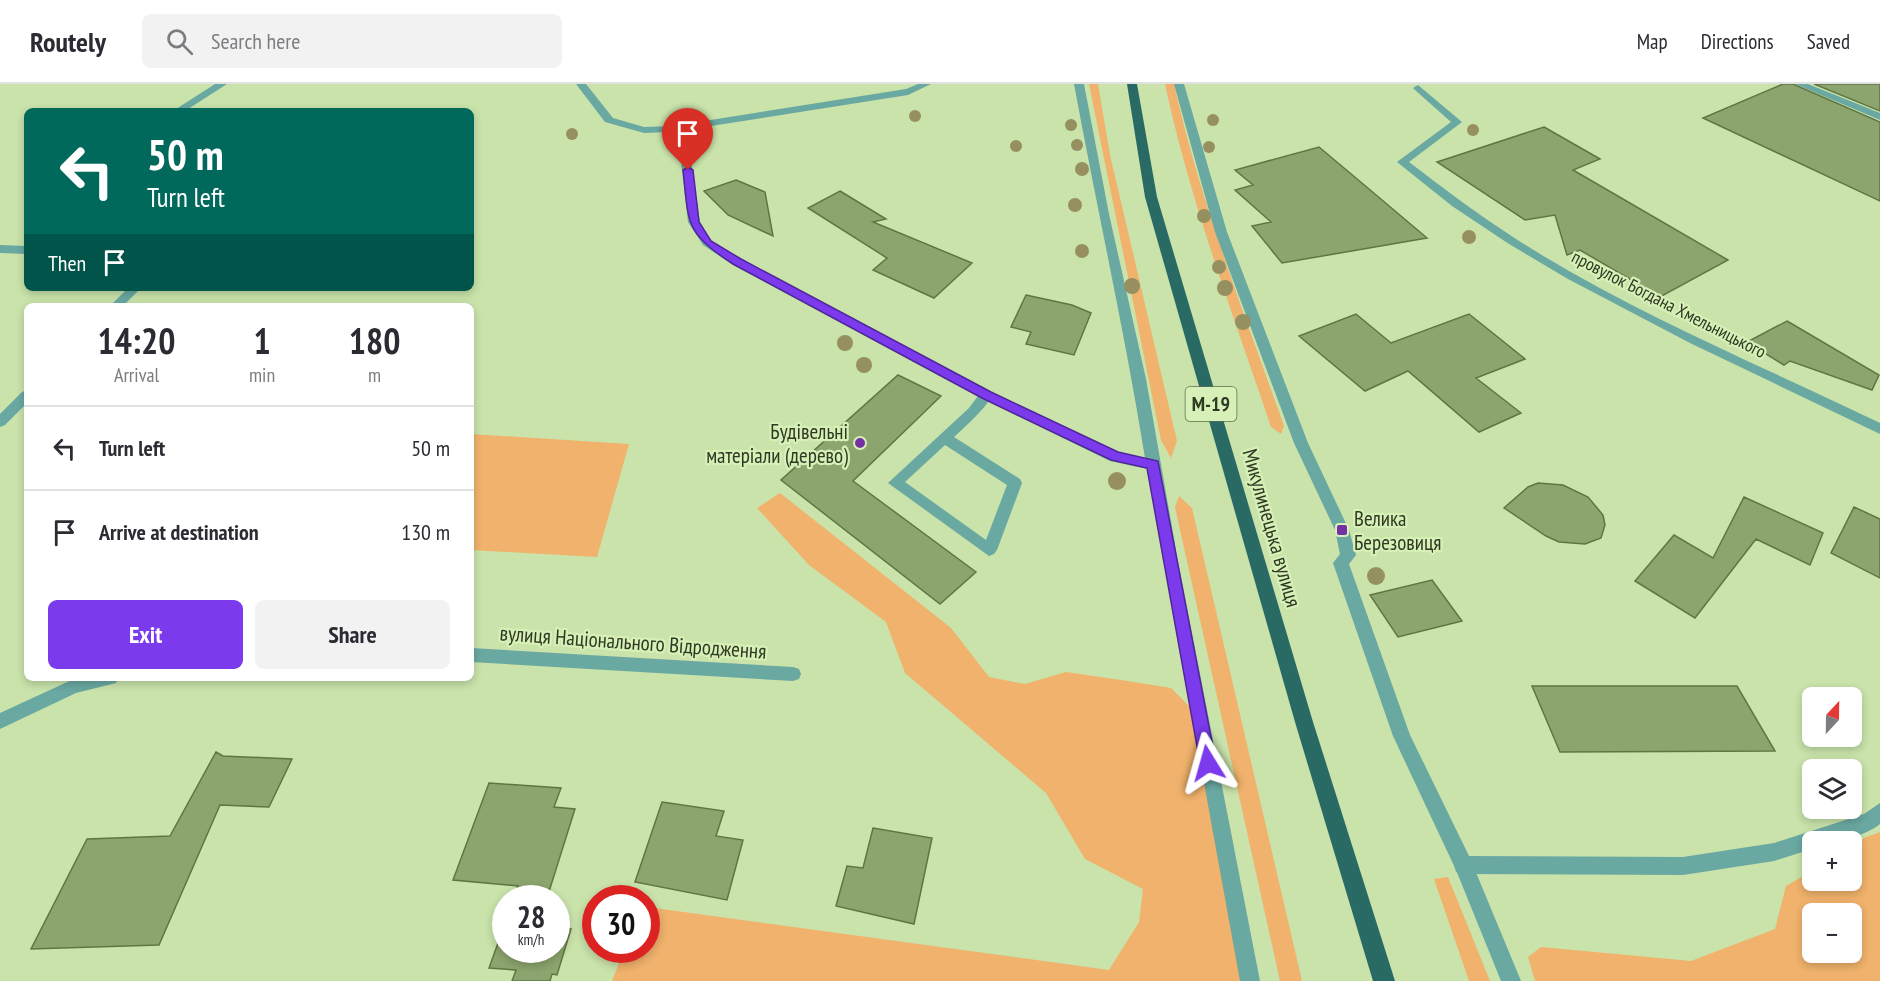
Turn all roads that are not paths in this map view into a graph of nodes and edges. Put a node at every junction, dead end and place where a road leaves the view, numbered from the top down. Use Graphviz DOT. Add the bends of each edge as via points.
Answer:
graph roads {
  1 [pos="222,84"];
  2 [pos="581,84"];
  3 [pos="926,84"];
  4 [pos="1078,84"];
  5 [pos="1132,84"];
  6 [pos="1179,84"];
  7 [pos="1800,84"];
  8 [pos="1418,88"];
  9 [pos="183,108"];
  10 [pos="1880,117"];
  11 [pos="673,129"];
  12 [pos="24,239"];
  13 [pos="0,249"];
  14 [pos="13,249"];
  15 [pos="24,250"];
  16 [pos="132,291"];
  17 [pos="119,303"];
  18 [pos="986,395"];
  19 [pos="24,398"];
  20 [pos="0,422"];
  21 [pos="1880,429"];
  22 [pos="945,438"];
  23 [pos="1153,465"];
  24 [pos="474,655"];
  25 [pos="793,674"];
  26 [pos="98,681"];
  27 [pos="0,721"];
  28 [pos="1880,812"];
  29 [pos="1463,865"];
  30 [pos="1250,981"];
  31 [pos="1384,981"];
  32 [pos="1511,981"];
  1 -- 9 [label="street"];
  2 -- 11 [label="street" via="609,120 644,130"];
  3 -- 11 [label="street" via="908,92"];
  4 -- 23 [label="street"];
  5 -- 31 [label="highway, Микулинецька вулиця / М-19" via="1151,197"];
  6 -- 29 [label="street" via="1221,232 1301,443 1342,530 1348,555 1341,563 1402,736"];
  7 -- 10 [label="street"];
  8 -- 21 [label="street, провулок Богдана Хмельницького" via="1457,122 1402,162 1446,199 1586,285"];
  11 -- 18 [label="street" via="685,153 694,222 707,243"];
  12 -- 14 [label="street"];
  13 -- 14 [label="street"];
  14 -- 15 [label="street"];
  16 -- 17 [label="street"];
  18 -- 22 [label="street"];
  18 -- 23 [label="street" via="1115,456"];
  19 -- 20 [label="street"];
  22 -- 22 [label="street" via="895,483 988,550 1015,483"];
  23 -- 30 [label="street"];
  24 -- 25 [label="street, вулиця Національного Відродження"];
  26 -- 27 [label="street" via="73,687"];
  28 -- 29 [label="street" via="1870,821 1774,852 1683,866"];
  29 -- 32 [label="street"];
}
